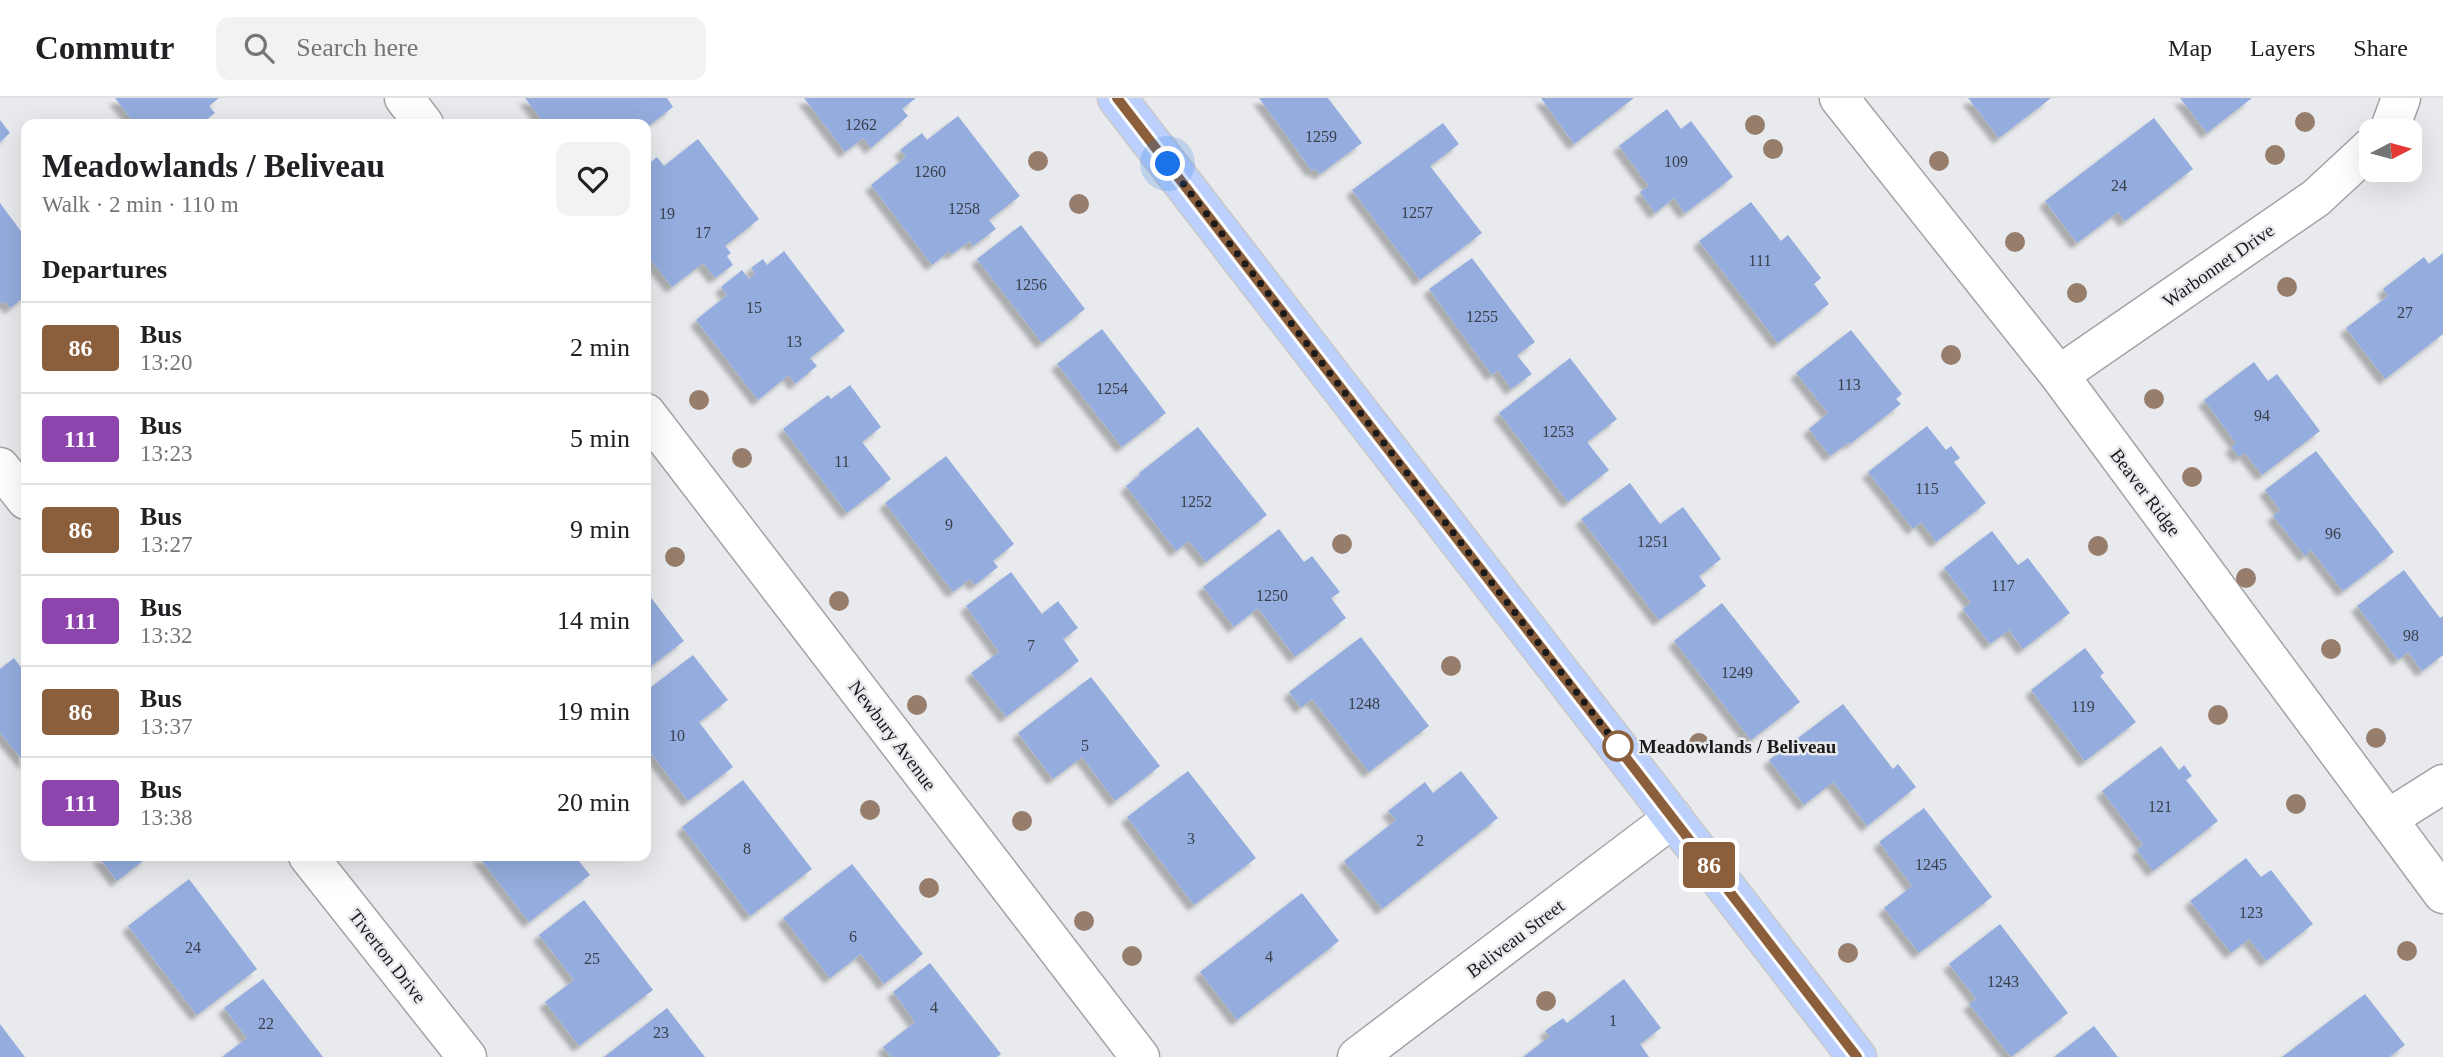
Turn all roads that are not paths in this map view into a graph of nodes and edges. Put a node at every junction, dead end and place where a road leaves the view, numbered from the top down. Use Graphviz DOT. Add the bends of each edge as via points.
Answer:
graph roads {
  1 [pos="404,98"];
  2 [pos="1117,98"];
  3 [pos="1839,98"];
  4 [pos="2401,98"];
  5 [pos="420,119"];
  6 [pos="2393,119"];
  7 [pos="2359,158"];
  8 [pos="2059,375"];
  9 [pos="651,420"];
  10 [pos="0,467"];
  11 [pos="21,494"];
  12 [pos="2443,784"];
  13 [pos="1673,818"];
  14 [pos="2389,818"];
  15 [pos="312,861"];
  16 [pos="2443,894"];
  17 [pos="467,1057"];
  18 [pos="1140,1057"];
  19 [pos="1357,1057"];
  20 [pos="1857,1057"];
  1 -- 5 [label="street"];
  2 -- 13 [label="main road"];
  3 -- 8 [label="street, Beaver Ridge"];
  4 -- 6 [label="street"];
  7 -- 8 [label="street, Warbonnet Drive" via="2316,198"];
  8 -- 14 [label="street, Beaver Ridge"];
  9 -- 18 [label="street, Newbury Avenue"];
  10 -- 11 [label="street"];
  12 -- 14 [label="street"];
  13 -- 19 [label="street, Beliveau Street"];
  13 -- 20 [label="main road"];
  14 -- 16 [label="street, Beaver Ridge"];
  15 -- 17 [label="street, Tiverton Drive"];
}
